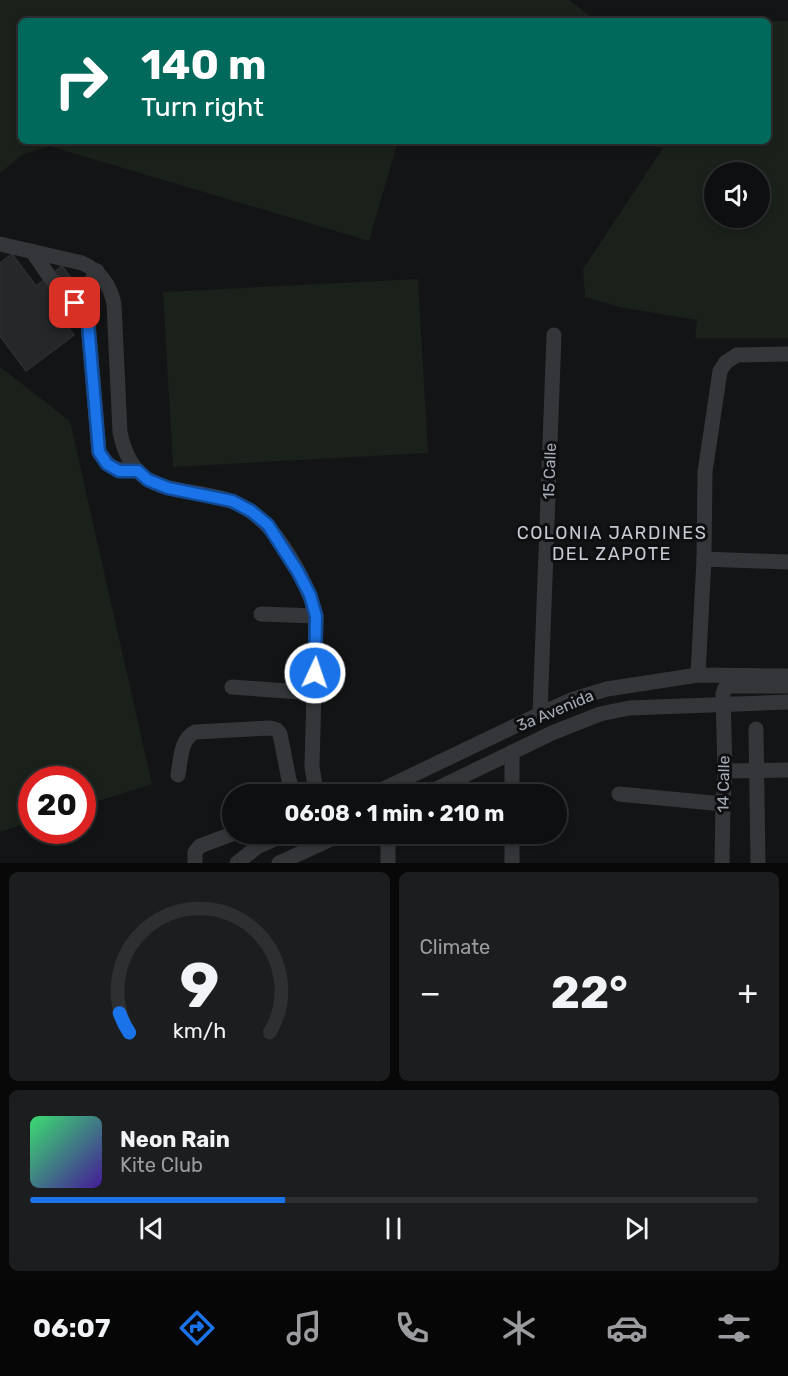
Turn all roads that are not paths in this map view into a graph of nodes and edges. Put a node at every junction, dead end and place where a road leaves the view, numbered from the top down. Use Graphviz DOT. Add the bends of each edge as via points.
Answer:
graph roads {
  1 [pos="0,244"];
  2 [pos="32,251"];
  3 [pos="97,271"];
  4 [pos="49,276"];
  5 [pos="64,294"];
  6 [pos="87,312"];
  7 [pos="554,335"];
  8 [pos="788,354"];
  9 [pos="138,471"];
  10 [pos="704,559"];
  11 [pos="788,562"];
  12 [pos="261,614"];
  13 [pos="316,616"];
  14 [pos="698,675"];
  15 [pos="788,676"];
  16 [pos="788,686"];
  17 [pos="232,687"];
  18 [pos="314,693"];
  19 [pos="788,702"];
  20 [pos="723,704"];
  21 [pos="540,714"];
  22 [pos="756,729"];
  23 [pos="512,752"];
  24 [pos="757,770"];
  25 [pos="788,770"];
  26 [pos="725,771"];
  27 [pos="178,775"];
  28 [pos="291,784"];
  29 [pos="315,784"];
  30 [pos="394,784"];
  31 [pos="447,784"];
  32 [pos="512,784"];
  33 [pos="619,794"];
  34 [pos="723,804"];
  35 [pos="222,838"];
  36 [pos="264,844"];
  37 [pos="320,844"];
  38 [pos="388,844"];
  39 [pos="512,844"];
  40 [pos="195,863"];
  41 [pos="237,863"];
  42 [pos="279,863"];
  43 [pos="388,863"];
  44 [pos="512,863"];
  45 [pos="722,863"];
  46 [pos="758,863"];
  1 -- 2 [label="street"];
  2 -- 3 [label="street" via="82,263"];
  2 -- 4 [label="street"];
  3 -- 6 [label="street" via="87,296"];
  3 -- 9 [label="street" via="108,285 114,304 122,444"];
  5 -- 6 [label="street"];
  6 -- 9 [label="street" via="99,452 107,464 119,471"];
  7 -- 21 [label="street, 15 Calle"];
  8 -- 10 [label="street" via="737,355 720,371 705,472"];
  9 -- 13 [label="street" via="158,485 232,501 260,518 305,583"];
  10 -- 11 [label="street"];
  10 -- 14 [label="street"];
  12 -- 13 [label="street"];
  13 -- 18 [label="street"];
  14 -- 15 [label="street, 3a Avenida"];
  14 -- 21 [label="street, 3a Avenida" via="607,689"];
  16 -- 20 [label="street" via="730,686 725,688"];
  17 -- 18 [label="street"];
  18 -- 29 [label="street"];
  19 -- 20 [label="street, 3a Avenida"];
  20 -- 23 [label="street, 3a Avenida" via="629,708 600,714"];
  20 -- 26 [label="street, 14 Calle"];
  21 -- 30 [label="street, 3a Avenida"];
  22 -- 24 [label="street"];
  23 -- 31 [label="street, 3a Avenida"];
  23 -- 32 [label="street"];
  24 -- 25 [label="street"];
  24 -- 26 [label="street"];
  24 -- 46 [label="street"];
  26 -- 34 [label="street, 14 Calle"];
  27 -- 28 [label="street" via="189,735 270,728 280,734"];
  33 -- 34 [label="street"];
  34 -- 45 [label="street, 14 Calle"];
  35 -- 40 [label="street" via="200,846 195,852"];
  36 -- 41 [label="street"];
  37 -- 42 [label="street"];
  38 -- 43 [label="street"];
  39 -- 44 [label="street"];
}
